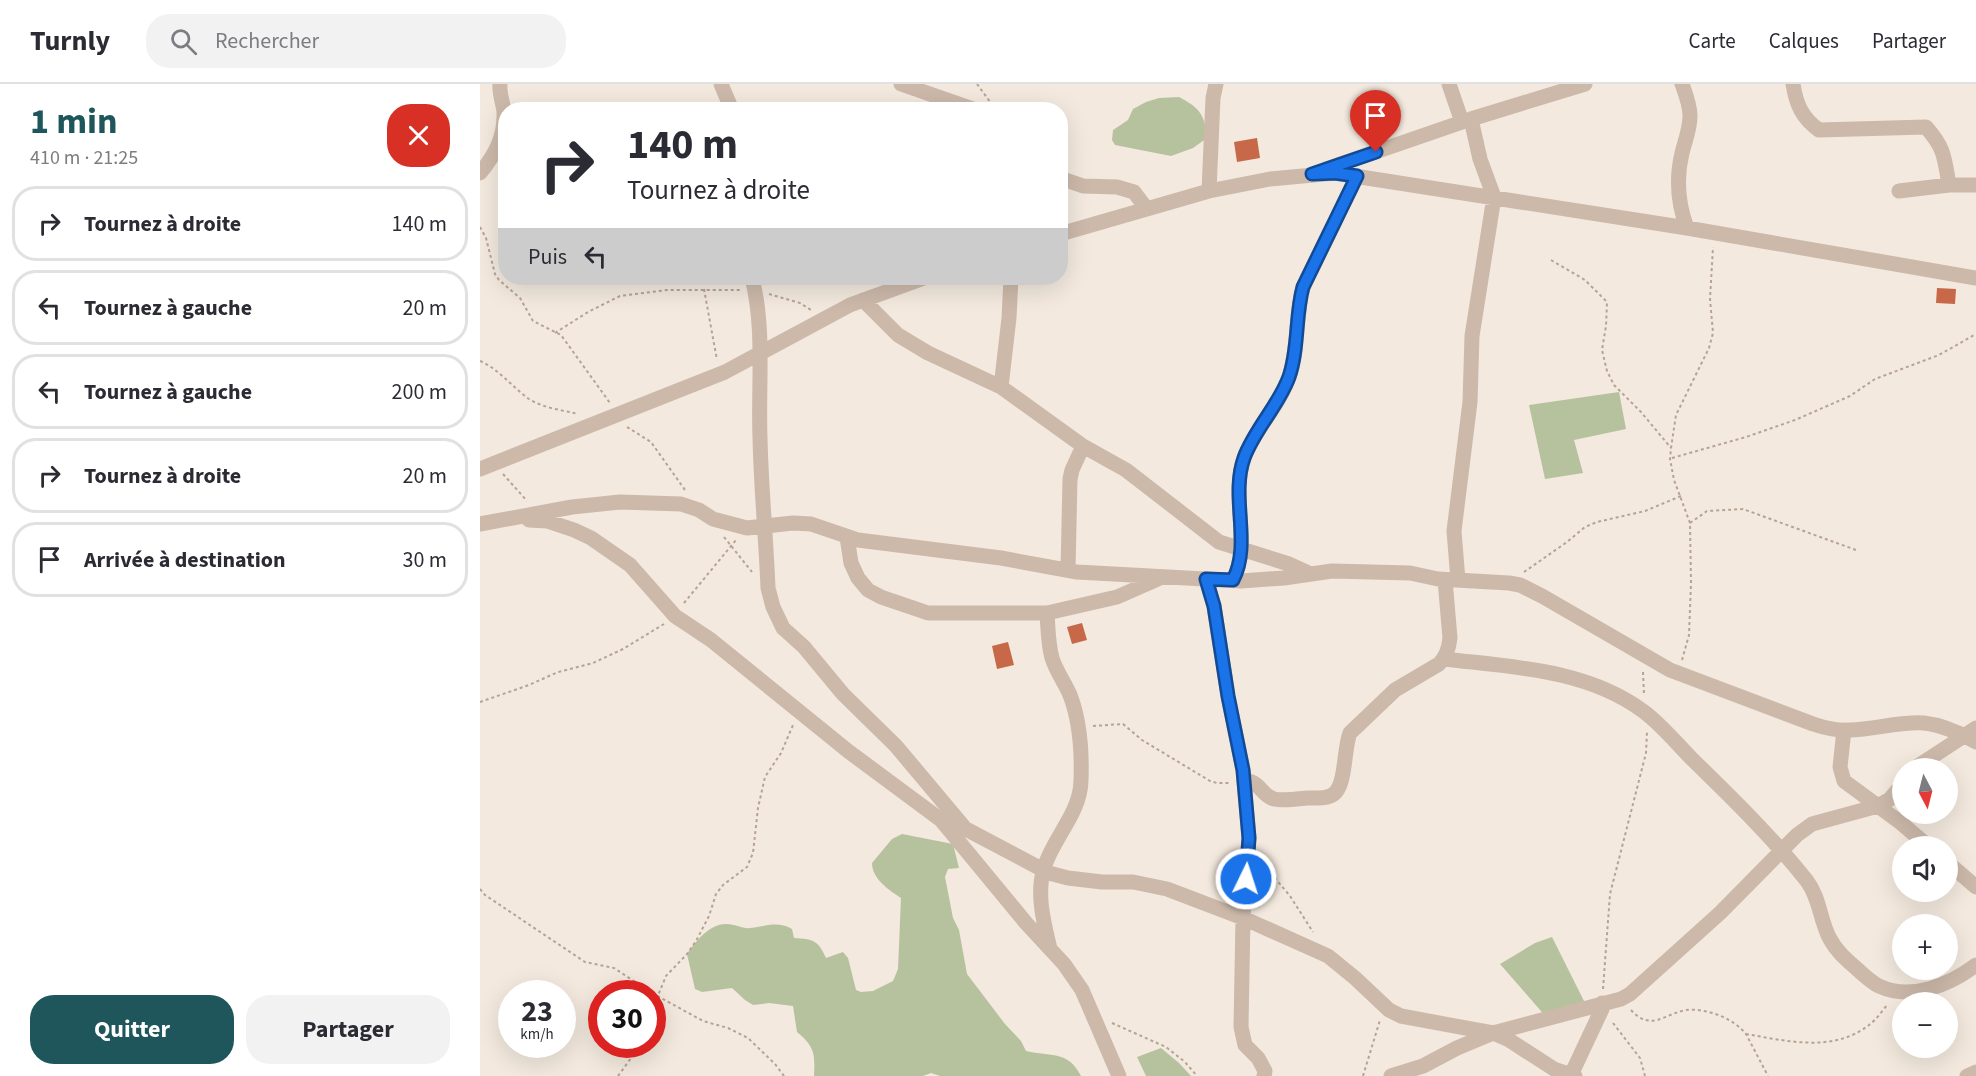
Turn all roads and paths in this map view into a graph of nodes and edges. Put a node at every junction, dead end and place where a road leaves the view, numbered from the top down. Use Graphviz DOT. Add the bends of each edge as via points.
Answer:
graph roads {
  1 [pos="500,84"];
  2 [pos="721,84"];
  3 [pos="901,84"];
  4 [pos="977,84"];
  5 [pos="1216,84"];
  6 [pos="1449,84"];
  7 [pos="1585,84"];
  8 [pos="1682,84"];
  9 [pos="1793,84"];
  10 [pos="501,102"];
  11 [pos="729,102"];
  12 [pos="953,102"];
  13 [pos="990,102"];
  14 [pos="1467,121"];
  15 [pos="498,147"];
  16 [pos="480,173"];
  17 [pos="1312,174"];
  18 [pos="1357,176"];
  19 [pos="1068,181"];
  20 [pos="1949,185"];
  21 [pos="1976,185"];
  22 [pos="1209,191"];
  23 [pos="1899,191"];
  24 [pos="1494,197"];
  25 [pos="1146,208"];
  26 [pos="480,227"];
  27 [pos="1687,228"];
  28 [pos="1068,232"];
  29 [pos="1714,232"];
  30 [pos="1551,261"];
  31 [pos="498,278"];
  32 [pos="1976,278"];
  33 [pos="505,285"];
  34 [pos="744,285"];
  35 [pos="754,285"];
  36 [pos="756,285"];
  37 [pos="905,285"];
  38 [pos="1011,285"];
  39 [pos="704,289"];
  40 [pos="863,300"];
  41 [pos="825,318"];
  42 [pos="555,333"];
  43 [pos="1976,334"];
  44 [pos="760,353"];
  45 [pos="719,374"];
  46 [pos="1001,387"];
  47 [pos="619,414"];
  48 [pos="1083,446"];
  49 [pos="1671,448"];
  50 [pos="1670,459"];
  51 [pos="487,466"];
  52 [pos="1681,496"];
  53 [pos="538,513"];
  54 [pos="505,519"];
  55 [pos="713,519"];
  56 [pos="1690,523"];
  57 [pos="480,524"];
  58 [pos="766,526"];
  59 [pos="747,528"];
  60 [pos="847,537"];
  61 [pos="731,547"];
  62 [pos="1242,550"];
  63 [pos="1856,550"];
  64 [pos="1068,570"];
  65 [pos="1311,574"];
  66 [pos="1162,577"];
  67 [pos="1206,579"];
  68 [pos="1233,580"];
  69 [pos="1451,580"];
  70 [pos="1509,583"];
  71 [pos="768,588"];
  72 [pos="1047,613"];
  73 [pos="675,616"];
  74 [pos="1646,658"];
  75 [pos="1444,659"];
  76 [pos="1678,672"];
  77 [pos="480,702"];
  78 [pos="796,709"];
  79 [pos="1645,712"];
  80 [pos="1079,727"];
  81 [pos="1844,730"];
  82 [pos="1972,735"];
  83 [pos="1932,758"];
  84 [pos="1244,780"];
  85 [pos="1892,797"];
  86 [pos="1878,806"];
  87 [pos="941,820"];
  88 [pos="964,828"];
  89 [pos="1916,836"];
  90 [pos="1249,838"];
  91 [pos="1782,851"];
  92 [pos="1043,870"];
  93 [pos="1958,871"];
  94 [pos="1976,887"];
  95 [pos="480,889"];
  96 [pos="1243,918"];
  97 [pos="1315,936"];
  98 [pos="1050,949"];
  99 [pos="1976,965"];
  100 [pos="632,980"];
  101 [pos="664,980"];
  102 [pos="1899,991"];
  103 [pos="1621,999"];
  104 [pos="666,1001"];
  105 [pos="1385,1006"];
  106 [pos="1602,1006"];
  107 [pos="1093,1015"];
  108 [pos="1493,1033"];
  109 [pos="1746,1034"];
  110 [pos="631,1058"];
  111 [pos="1976,1072"];
  112 [pos="1573,1075"];
  113 [pos="618,1076"];
  114 [pos="784,1076"];
  115 [pos="1119,1076"];
  116 [pos="1197,1076"];
  117 [pos="1264,1076"];
  118 [pos="1363,1076"];
  119 [pos="1391,1076"];
  120 [pos="1645,1076"];
  121 [pos="1768,1076"];
  122 [pos="1967,1076"];
  1 -- 10 [label="street"];
  2 -- 11 [label="street"];
  3 -- 12 [label="street"];
  4 -- 13 [label="path"];
  5 -- 22 [label="street"];
  6 -- 14 [label="street"];
  7 -- 14 [label="street"];
  8 -- 27 [label="street" via="1690,108 1679,198"];
  9 -- 20 [label="street" via="1796,102 1808,122 1819,130 1926,127 1940,144"];
  14 -- 17 [label="street"];
  14 -- 24 [label="street"];
  15 -- 16 [label="street"];
  17 -- 18 [label="street"];
  17 -- 22 [label="street"];
  18 -- 24 [label="street"];
  18 -- 62 [label="street" via="1303,287 1288,378 1244,458 1239,511"];
  19 -- 25 [label="street" via="1134,192"];
  20 -- 21 [label="street"];
  20 -- 23 [label="street"];
  22 -- 25 [label="street"];
  24 -- 27 [label="street"];
  24 -- 69 [label="street" via="1472,336 1470,402"];
  25 -- 28 [label="street"];
  26 -- 31 [label="path"];
  27 -- 29 [label="street"];
  29 -- 32 [label="street"];
  29 -- 49 [label="path" via="1710,298 1713,333 1676,415"];
  30 -- 49 [label="path" via="1586,280 1607,303 1602,350 1607,371 1614,385"];
  33 -- 42 [label="path" via="520,298 533,321"];
  34 -- 39 [label="path"];
  35 -- 44 [label="street"];
  36 -- 41 [label="path"];
  37 -- 40 [label="street"];
  38 -- 46 [label="street"];
  39 -- 42 [label="path" via="620,296"];
  39 -- 45 [label="path"];
  40 -- 41 [label="street"];
  40 -- 46 [label="street" via="911,344"];
  41 -- 44 [label="street"];
  42 -- 47 [label="path" via="570,347"];
  43 -- 50 [label="path" via="1795,420"];
  44 -- 45 [label="street"];
  44 -- 58 [label="street"];
  45 -- 47 [label="street"];
  46 -- 48 [label="street"];
  47 -- 51 [label="street"];
  48 -- 62 [label="street" via="1126,470 1219,542"];
  48 -- 64 [label="street" via="1070,479"];
  49 -- 50 [label="path"];
  50 -- 52 [label="path"];
  51 -- 53 [label="path"];
  52 -- 56 [label="path"];
  52 -- 70 [label="path" via="1645,511 1585,526"];
  53 -- 54 [label="street"];
  53 -- 55 [label="street" via="620,502 681,504"];
  54 -- 57 [label="street"];
  54 -- 73 [label="street" via="547,521 591,538 630,565"];
  55 -- 59 [label="street"];
  55 -- 61 [label="path"];
  56 -- 63 [label="path" via="1707,511 1743,509"];
  56 -- 76 [label="path" via="1689,635"];
  58 -- 59 [label="street"];
  58 -- 60 [label="street" via="811,524"];
  58 -- 71 [label="street"];
  59 -- 61 [label="path"];
  60 -- 64 [label="street"];
  60 -- 72 [label="street" via="858,578 868,590 882,597 928,613"];
  61 -- 71 [label="path"];
  61 -- 73 [label="path"];
  62 -- 65 [label="street"];
  62 -- 68 [label="street"];
  64 -- 66 [label="street"];
  65 -- 68 [label="street"];
  65 -- 69 [label="street" via="1356,570"];
  66 -- 67 [label="street"];
  66 -- 72 [label="street" via="1117,597"];
  67 -- 68 [label="street"];
  67 -- 84 [label="street"];
  69 -- 70 [label="street"];
  69 -- 75 [label="street" via="1450,638"];
  70 -- 74 [label="street" via="1542,596"];
  71 -- 88 [label="street" via="783,628 897,746"];
  72 -- 80 [label="street" via="1052,659 1071,697"];
  73 -- 77 [label="path" via="652,633 593,663"];
  73 -- 78 [label="street"];
  74 -- 76 [label="street"];
  74 -- 79 [label="path"];
  75 -- 79 [label="street" via="1566,676 1591,684"];
  75 -- 84 [label="street" via="1395,690 1356,725 1346,742 1341,785 1332,796 1273,799 1255,782"];
  76 -- 81 [label="street" via="1813,724"];
  78 -- 87 [label="street"];
  78 -- 101 [label="path" via="781,753 765,777 747,867 716,894 696,941"];
  79 -- 91 [label="street"];
  79 -- 106 [label="path" via="1646,753 1610,894"];
  80 -- 84 [label="path" via="1123,724 1210,781"];
  80 -- 92 [label="street" via="1079,795"];
  81 -- 82 [label="street" via="1926,723"];
  81 -- 86 [label="street" via="1840,767 1844,781"];
  82 -- 83 [label="street"];
  84 -- 90 [label="street"];
  85 -- 86 [label="street"];
  86 -- 89 [label="street"];
  86 -- 91 [label="street" via="1812,824"];
  87 -- 88 [label="street"];
  87 -- 98 [label="street"];
  88 -- 92 [label="street"];
  90 -- 96 [label="street"];
  90 -- 97 [label="path" via="1257,857 1290,896"];
  91 -- 102 [label="street" via="1814,891 1829,937 1844,958 1876,984"];
  91 -- 103 [label="street" via="1679,952"];
  92 -- 96 [label="street" via="1068,879 1167,888"];
  92 -- 98 [label="street" via="1042,914"];
  93 -- 94 [label="street"];
  95 -- 100 [label="path" via="585,962 614,968"];
  96 -- 105 [label="street" via="1328,956"];
  96 -- 117 [label="street" via="1241,1027 1245,1045 1258,1058"];
  98 -- 107 [label="street" via="1082,990"];
  99 -- 102 [label="street" via="1947,984"];
  102 -- 109 [label="path" via="1871,1024 1834,1042 1798,1042"];
  103 -- 106 [label="street"];
  103 -- 109 [label="path" via="1637,1017 1649,1021 1686,1010 1700,1011 1721,1016"];
  104 -- 114 [label="path" via="748,1038"];
  105 -- 108 [label="street" via="1401,1016"];
  105 -- 118 [label="path"];
  106 -- 108 [label="street"];
  106 -- 112 [label="street"];
  106 -- 120 [label="path" via="1640,1058"];
  107 -- 115 [label="street"];
  107 -- 116 [label="path" via="1166,1047"];
  108 -- 112 [label="street" via="1554,1069"];
  108 -- 119 [label="street" via="1423,1066"];
  109 -- 121 [label="path"];
  110 -- 113 [label="path"];
  111 -- 122 [label="street"];
}
